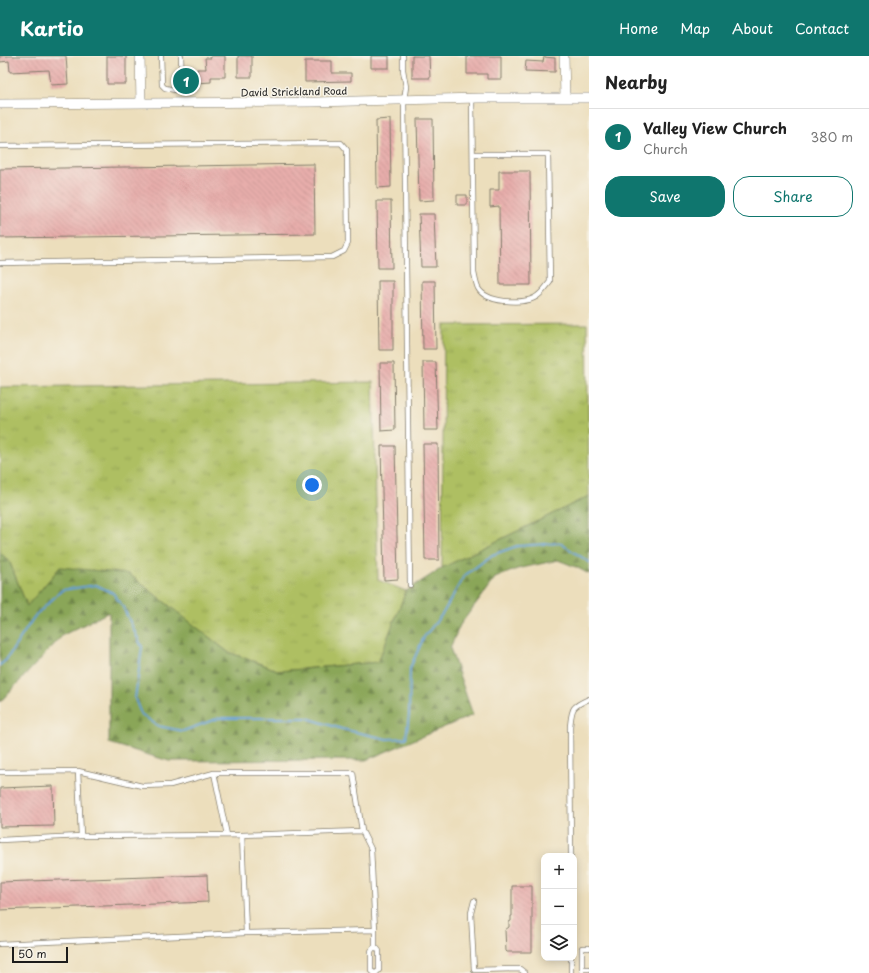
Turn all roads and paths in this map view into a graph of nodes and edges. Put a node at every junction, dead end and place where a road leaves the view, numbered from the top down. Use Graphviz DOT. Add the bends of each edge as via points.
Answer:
graph roads {
  1 [pos="140,56"];
  2 [pos="162,56"];
  3 [pos="181,56"];
  4 [pos="403,56"];
  5 [pos="564,56"];
  6 [pos="175,90"];
  7 [pos="472,98"];
  8 [pos="564,98"];
  9 [pos="589,98"];
  10 [pos="404,100"];
  11 [pos="174,102"];
  12 [pos="141,103"];
  13 [pos="0,104"];
  14 [pos="0,146"];
  15 [pos="473,154"];
  16 [pos="0,263"];
  17 [pos="410,585"];
  18 [pos="589,699"];
  19 [pos="78,770"];
  20 [pos="0,772"];
  21 [pos="214,773"];
  22 [pos="362,831"];
  23 [pos="227,835"];
  24 [pos="242,835"];
  25 [pos="81,836"];
  26 [pos="0,840"];
  27 [pos="570,853"];
  28 [pos="474,901"];
  29 [pos="375,930"];
  30 [pos="246,933"];
  31 [pos="0,944"];
  32 [pos="375,946"];
  33 [pos="589,948"];
  34 [pos="571,961"];
  35 [pos="589,969"];
  36 [pos="474,972"];
  37 [pos="375,973"];
  38 [pos="525,973"];
  39 [pos="571,973"];
  1 -- 12 [label="street"];
  2 -- 6 [label="lane" via="162,85"];
  3 -- 6 [label="lane" via="182,85"];
  4 -- 10 [label="lane" via="406,87"];
  5 -- 8 [label="street"];
  6 -- 11 [label="lane"];
  7 -- 8 [label="street, David Strickland Road"];
  7 -- 10 [label="street, David Strickland Road"];
  7 -- 15 [label="lane"];
  8 -- 9 [label="street, David Strickland Road"];
  10 -- 11 [label="street, David Strickland Road"];
  10 -- 17 [label="lane"];
  11 -- 12 [label="street, David Strickland Road"];
  12 -- 13 [label="street, David Strickland Road"];
  14 -- 16 [label="lane" via="341,143 347,150 348,243 344,252 332,257"];
  15 -- 15 [label="lane" via="548,154 550,282 533,298 517,302 499,300 486,296 478,288 474,272"];
  18 -- 27 [label="lane" via="576,704 570,727"];
  19 -- 20 [label="lane"];
  19 -- 21 [label="lane" via="142,786 170,785"];
  19 -- 25 [label="lane"];
  21 -- 22 [label="lane" via="353,773"];
  21 -- 23 [label="lane"];
  22 -- 24 [label="lane"];
  22 -- 29 [label="lane" via="371,849"];
  23 -- 24 [label="lane"];
  23 -- 25 [label="lane"];
  24 -- 30 [label="lane"];
  25 -- 26 [label="lane"];
  28 -- 36 [label="lane" via="471,913"];
  29 -- 30 [label="lane"];
  29 -- 32 [label="lane"];
  30 -- 31 [label="lane"];
  32 -- 37 [label="lane" via="379,951 379,970"];
  32 -- 37 [label="lane" via="371,951 371,970"];
  33 -- 35 [label="lane" via="582,948 582,969"];
  34 -- 39 [label="lane"];
  36 -- 38 [label="lane" via="520,969"];
}
